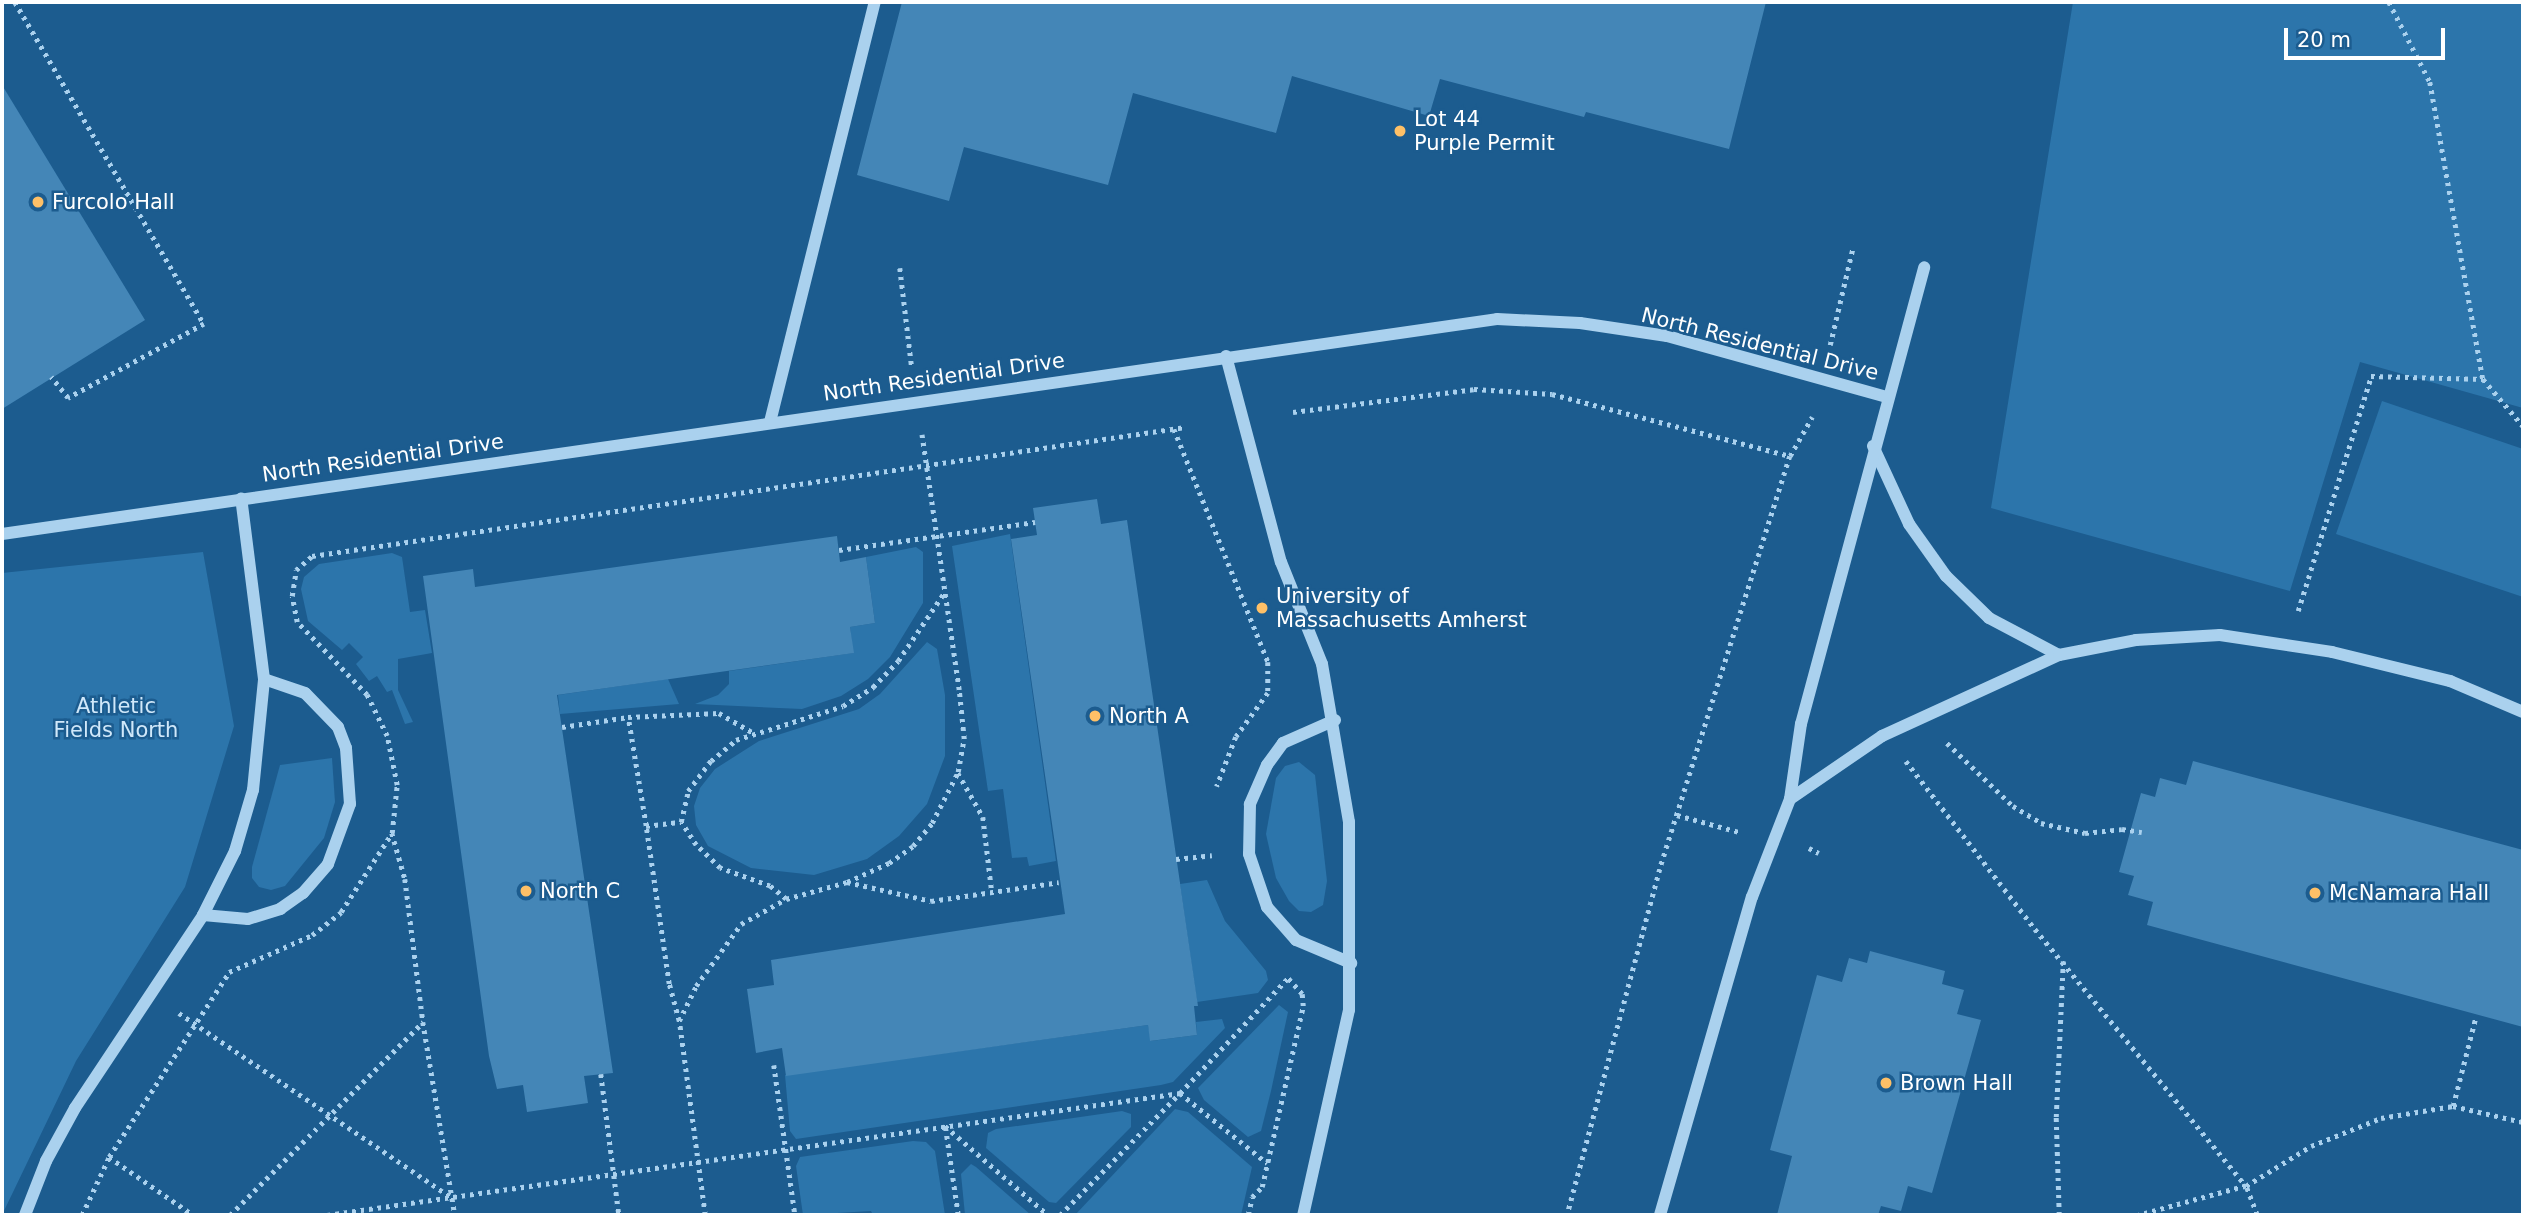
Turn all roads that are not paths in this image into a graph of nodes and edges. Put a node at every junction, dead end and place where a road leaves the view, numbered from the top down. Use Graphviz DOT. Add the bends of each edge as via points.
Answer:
graph roads {
  1 [pos="875,2"];
  2 [pos="1924,267"];
  3 [pos="1226,356"];
  4 [pos="1887,397"];
  5 [pos="771,422"];
  6 [pos="1873,446"];
  7 [pos="241,498"];
  8 [pos="2,534"];
  9 [pos="2059,654"];
  10 [pos="264,679"];
  11 [pos="2523,712"];
  12 [pos="1335,720"];
  13 [pos="1790,799"];
  14 [pos="203,915"];
  15 [pos="1351,962"];
  16 [pos="25,1215"];
  17 [pos="1303,1215"];
  18 [pos="1660,1215"];
  1 -- 5 [label="lane"];
  2 -- 4 [label="lane"];
  3 -- 4 [label="lane, North Residential Drive" via="1497,319 1580,323 1667,336"];
  3 -- 5 [label="lane, North Residential Drive"];
  3 -- 12 [label="lane" via="1282,562 1322,664"];
  4 -- 6 [label="lane"];
  5 -- 7 [label="lane, North Residential Drive"];
  6 -- 9 [label="lane" via="1909,524 1947,576 1989,618"];
  6 -- 13 [label="lane" via="1801,724"];
  7 -- 8 [label="lane, North Residential Drive"];
  7 -- 10 [label="lane"];
  9 -- 11 [label="lane" via="2136,640 2220,635 2450,681"];
  9 -- 13 [label="lane" via="1882,736"];
  10 -- 14 [label="lane" via="253,790 235,851"];
  10 -- 14 [label="lane" via="305,692 338,727 348,761 350,804 328,864 303,893 280,909 248,919"];
  12 -- 15 [label="lane" via="1349,822"];
  12 -- 15 [label="lane" via="1283,743 1267,765 1250,804 1249,854 1267,907 1296,940"];
  13 -- 18 [label="lane" via="1752,897"];
  14 -- 16 [label="lane" via="75,1108 46,1161"];
  15 -- 17 [label="lane" via="1344,1043"];
}
